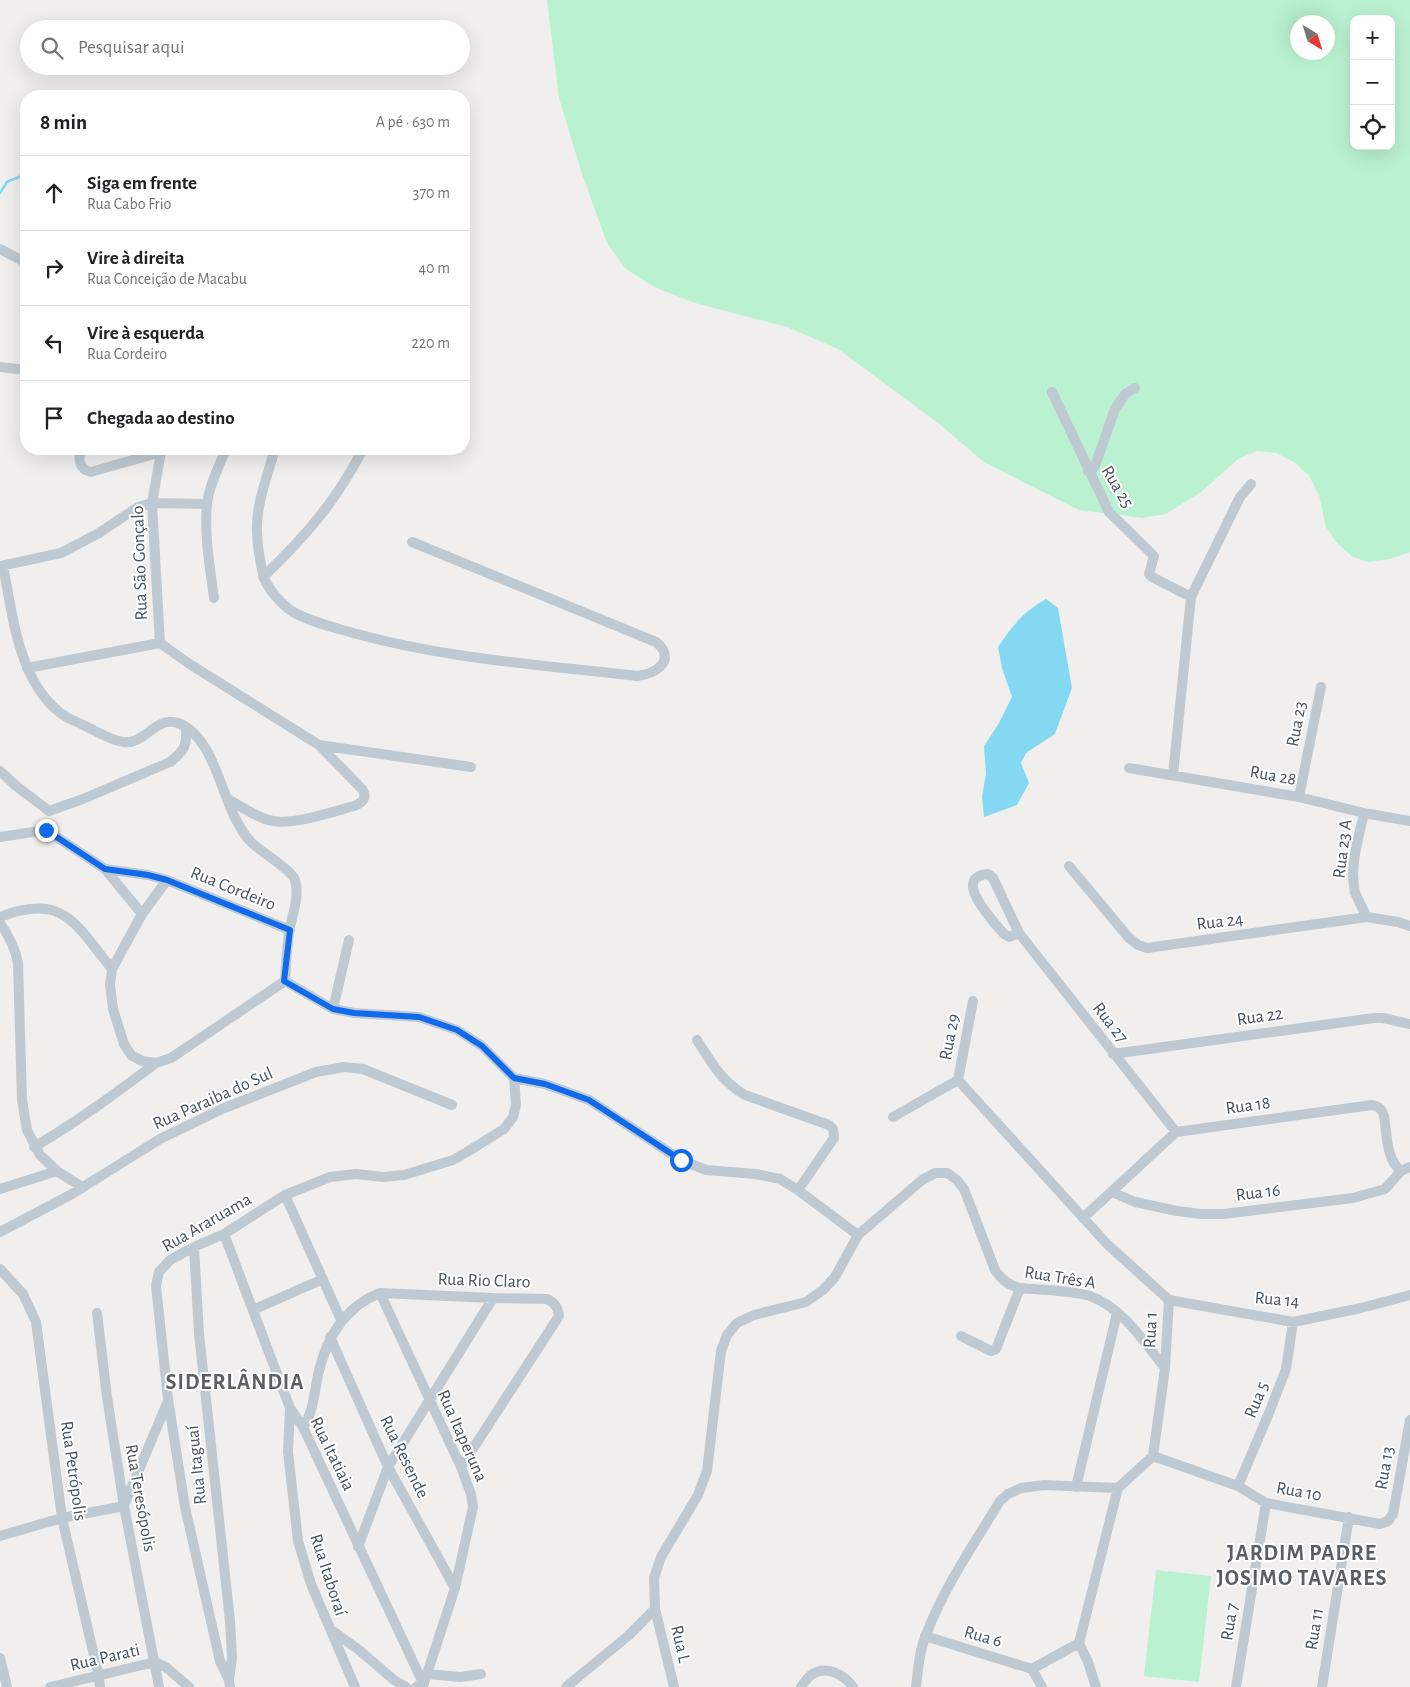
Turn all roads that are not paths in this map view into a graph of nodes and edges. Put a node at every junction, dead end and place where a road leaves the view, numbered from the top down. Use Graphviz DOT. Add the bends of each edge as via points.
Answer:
graph roads {
  1 [pos="0,249"];
  2 [pos="20,259"];
  3 [pos="0,367"];
  4 [pos="20,369"];
  5 [pos="1135,388"];
  6 [pos="1052,392"];
  7 [pos="80,455"];
  8 [pos="145,455"];
  9 [pos="160,455"];
  10 [pos="223,455"];
  11 [pos="273,455"];
  12 [pos="359,455"];
  13 [pos="1088,471"];
  14 [pos="1252,484"];
  15 [pos="152,503"];
  16 [pos="207,504"];
  17 [pos="412,542"];
  18 [pos="2,566"];
  19 [pos="264,577"];
  20 [pos="1191,596"];
  21 [pos="214,598"];
  22 [pos="160,643"];
  23 [pos="27,668"];
  24 [pos="1322,687"];
  25 [pos="186,728"];
  26 [pos="319,745"];
  27 [pos="471,767"];
  28 [pos="1129,768"];
  29 [pos="0,771"];
  30 [pos="1173,775"];
  31 [pos="1299,797"];
  32 [pos="228,799"];
  33 [pos="48,811"];
  34 [pos="1364,812"];
  35 [pos="1410,821"];
  36 [pos="46,830"];
  37 [pos="0,837"];
  38 [pos="1069,866"];
  39 [pos="105,869"];
  40 [pos="167,880"];
  41 [pos="142,914"];
  42 [pos="0,917"];
  43 [pos="1367,917"];
  44 [pos="0,923"];
  45 [pos="1410,926"];
  46 [pos="290,930"];
  47 [pos="1019,933"];
  48 [pos="349,940"];
  49 [pos="112,969"];
  50 [pos="284,981"];
  51 [pos="973,1001"];
  52 [pos="333,1009"];
  53 [pos="1410,1024"];
  54 [pos="697,1040"];
  55 [pos="1113,1054"];
  56 [pos="156,1063"];
  57 [pos="514,1078"];
  58 [pos="958,1080"];
  59 [pos="452,1105"];
  60 [pos="893,1118"];
  61 [pos="1176,1132"];
  62 [pos="34,1147"];
  63 [pos="1405,1169"];
  64 [pos="57,1171"];
  65 [pos="82,1187"];
  66 [pos="0,1189"];
  67 [pos="798,1190"];
  68 [pos="1112,1192"];
  69 [pos="285,1196"];
  70 [pos="1083,1218"];
  71 [pos="0,1232"];
  72 [pos="224,1234"];
  73 [pos="858,1235"];
  74 [pos="194,1247"];
  75 [pos="0,1269"];
  76 [pos="323,1279"];
  77 [pos="1020,1288"];
  78 [pos="380,1293"];
  79 [pos="1410,1295"];
  80 [pos="493,1298"];
  81 [pos="1169,1300"];
  82 [pos="254,1310"];
  83 [pos="97,1313"];
  84 [pos="1118,1313"];
  85 [pos="342,1320"];
  86 [pos="1293,1322"];
  87 [pos="961,1336"];
  88 [pos="330,1337"];
  89 [pos="1165,1368"];
  90 [pos="168,1399"];
  91 [pos="429,1400"];
  92 [pos="290,1408"];
  93 [pos="1410,1420"];
  94 [pos="303,1426"];
  95 [pos="1154,1456"];
  96 [pos="461,1466"];
  97 [pos="388,1467"];
  98 [pos="1405,1482"];
  99 [pos="1238,1486"];
  100 [pos="1076,1487"];
  101 [pos="1118,1488"];
  102 [pos="1266,1503"];
  103 [pos="124,1506"];
  104 [pos="62,1518"];
  105 [pos="1349,1518"];
  106 [pos="1388,1521"];
  107 [pos="0,1536"];
  108 [pos="358,1547"];
  109 [pos="455,1588"];
  110 [pos="655,1609"];
  111 [pos="329,1629"];
  112 [pos="925,1636"];
  113 [pos="1079,1643"];
  114 [pos="155,1662"];
  115 [pos="1,1663"];
  116 [pos="1032,1669"];
  117 [pos="481,1674"];
  118 [pos="99,1682"];
  119 [pos="230,1683"];
  120 [pos="422,1683"];
  121 [pos="7,1687"];
  122 [pos="50,1687"];
  123 [pos="159,1687"];
  124 [pos="189,1687"];
  125 [pos="355,1687"];
  126 [pos="406,1687"];
  127 [pos="566,1687"];
  128 [pos="674,1687"];
  129 [pos="801,1687"];
  130 [pos="853,1687"];
  131 [pos="916,1687"];
  132 [pos="1042,1687"];
  133 [pos="1096,1687"];
  134 [pos="1236,1687"];
  135 [pos="1322,1687"];
  1 -- 2 [label="street"];
  3 -- 4 [label="street"];
  5 -- 13 [label="street" via="1125,394 1116,409 1095,466"];
  6 -- 13 [label="street, Rua 25"];
  7 -- 8 [label="street" via="81,467 92,472"];
  9 -- 15 [label="street, Rua São Gonçalo"];
  10 -- 16 [label="street"];
  11 -- 19 [label="street" via="256,522"];
  12 -- 19 [label="street" via="331,503 295,547"];
  13 -- 20 [label="street, Rua 25" via="1109,512 1154,556 1149,574"];
  14 -- 20 [label="street" via="1240,497"];
  15 -- 16 [label="street"];
  15 -- 18 [label="street" via="138,507 61,553"];
  15 -- 22 [label="street, Rua São Gonçalo"];
  16 -- 21 [label="street"];
  17 -- 19 [label="street" via="656,642 663,647 664,663 648,675 637,676 460,656 385,641 315,622 292,611 273,592"];
  18 -- 23 [label="street" via="20,650"];
  20 -- 30 [label="street"];
  22 -- 23 [label="street"];
  22 -- 26 [label="street"];
  23 -- 25 [label="street" via="52,705 67,717 114,740 125,743 136,740 163,722 179,723"];
  24 -- 31 [label="street, Rua 23"];
  25 -- 32 [label="street" via="206,750"];
  25 -- 33 [label="street" via="185,747 170,762"];
  26 -- 27 [label="street"];
  26 -- 32 [label="street" via="365,793 360,804 299,820 274,821"];
  28 -- 30 [label="street, Rua 28"];
  29 -- 33 [label="street"];
  30 -- 31 [label="street, Rua 28"];
  31 -- 34 [label="street, Rua 28"];
  32 -- 46 [label="street" via="237,823 250,841 294,877 297,889"];
  33 -- 36 [label="street"];
  34 -- 35 [label="street, Rua 28"];
  34 -- 43 [label="street, Rua 23 A" via="1353,878"];
  36 -- 37 [label="street"];
  36 -- 39 [label="street, Rua Cordeiro"];
  38 -- 43 [label="street, Rua 24" via="1129,938 1147,948"];
  39 -- 40 [label="street, Rua Cordeiro"];
  39 -- 41 [label="street, Rua Cordeiro"];
  40 -- 41 [label="street"];
  40 -- 46 [label="street, Rua Cordeiro"];
  41 -- 49 [label="street"];
  42 -- 49 [label="street" via="19,910 41,908 56,911 72,920"];
  43 -- 45 [label="street, Rua 24"];
  44 -- 62 [label="street" via="16,950 18,963 22,1100 27,1130"];
  46 -- 50 [label="street"];
  47 -- 47 [label="street, Rua 27" via="1009,937 1004,934 980,905 973,885 980,875 988,874 993,878"];
  47 -- 55 [label="street, Rua 27"];
  48 -- 52 [label="street"];
  49 -- 56 [label="street" via="113,1009 124,1044 131,1055"];
  50 -- 52 [label="street"];
  50 -- 56 [label="street" via="171,1058"];
  51 -- 58 [label="street, Rua 29"];
  52 -- 57 [label="street" via="419,1017 457,1030 482,1046"];
  53 -- 55 [label="street, Rua 22" via="1374,1018"];
  54 -- 67 [label="street" via="721,1077 733,1088 833,1129 834,1138"];
  55 -- 61 [label="street, Rua 27"];
  56 -- 62 [label="street" via="97,1107"];
  57 -- 67 [label="street" via="545,1084 589,1100 681,1160 706,1170 780,1179"];
  57 -- 69 [label="street, Rua Araruama" via="516,1105 513,1117 504,1129 453,1160 404,1175 330,1177"];
  58 -- 60 [label="street"];
  58 -- 70 [label="street, Rua 1"];
  59 -- 65 [label="street, Rua Paraiba do Sul" via="364,1069 344,1067 316,1072 222,1109 160,1139"];
  61 -- 63 [label="street, Rua 18" via="1372,1105 1382,1109 1391,1158 1396,1168"];
  61 -- 68 [label="street"];
  62 -- 64 [label="street"];
  63 -- 68 [label="street, Rua 16" via="1385,1189 1371,1194 1224,1214 1177,1211 1135,1202"];
  64 -- 65 [label="street"];
  64 -- 66 [label="street"];
  65 -- 71 [label="street, Rua Paraiba do Sul"];
  67 -- 73 [label="street"];
  68 -- 70 [label="street"];
  69 -- 72 [label="street, Rua Araruama"];
  69 -- 76 [label="street"];
  70 -- 81 [label="street, Rua 1" via="1106,1244"];
  72 -- 74 [label="street, Rua Araruama"];
  72 -- 82 [label="street, Rua Itatiaia"];
  73 -- 77 [label="street, Rua Três A" via="922,1180 935,1173 947,1173 964,1189 995,1270 1010,1286"];
  73 -- 110 [label="street, Rua L" via="835,1277 824,1290 806,1302 754,1315 737,1323 728,1335 721,1351 707,1471 698,1495 661,1557 654,1578"];
  74 -- 90 [label="street, Rua Araruama" via="170,1260 159,1272 156,1286"];
  74 -- 119 [label="street, Rua Itaguaí" via="199,1334 230,1621"];
  75 -- 104 [label="street, Rua Petrópolis" via="23,1294 36,1322"];
  76 -- 82 [label="street"];
  76 -- 85 [label="street"];
  77 -- 84 [label="street, Rua Três A" via="1088,1295"];
  77 -- 87 [label="street" via="996,1349 990,1351"];
  78 -- 80 [label="street, Rua Rio Claro"];
  78 -- 85 [label="street" via="367,1298"];
  78 -- 91 [label="street, Rua Itaperuna"];
  79 -- 86 [label="street, Rua 14"];
  80 -- 91 [label="street"];
  80 -- 96 [label="street, Rua Rio Claro" via="547,1299 558,1308 559,1316"];
  81 -- 86 [label="street, Rua 14"];
  81 -- 89 [label="street, Rua 1"];
  82 -- 92 [label="street, Rua Itatiaia"];
  83 -- 103 [label="street, Rua Teresópolis"];
  84 -- 89 [label="street, Rua Três A"];
  84 -- 100 [label="street"];
  85 -- 88 [label="street"];
  86 -- 99 [label="street, Rua 5" via="1286,1370"];
  88 -- 94 [label="street" via="318,1374 312,1411"];
  88 -- 97 [label="street, Rua Resende"];
  89 -- 95 [label="street, Rua 1"];
  90 -- 103 [label="street"];
  90 -- 119 [label="street, Rua Araruama" via="196,1559 220,1661"];
  91 -- 96 [label="street, Rua Itaperuna"];
  91 -- 97 [label="street"];
  92 -- 94 [label="street, Rua Itatiaia"];
  92 -- 111 [label="street, Rua Itaboraí" via="288,1452 298,1541 310,1584"];
  93 -- 98 [label="street, Rua 13"];
  94 -- 108 [label="street, Rua Itatiaia"];
  95 -- 99 [label="street, Rua 10"];
  95 -- 101 [label="street"];
  96 -- 109 [label="street, Rua Itaperuna" via="472,1494 473,1508"];
  97 -- 108 [label="street"];
  97 -- 109 [label="street, Rua Resende"];
  98 -- 106 [label="street, Rua 13"];
  99 -- 102 [label="street, Rua 10"];
  100 -- 101 [label="street"];
  100 -- 112 [label="street" via="1044,1485 1021,1488 1000,1501 948,1587"];
  101 -- 113 [label="street"];
  102 -- 105 [label="street, Rua 10"];
  102 -- 134 [label="street, Rua 7"];
  103 -- 104 [label="street"];
  103 -- 114 [label="street, Rua Teresópolis"];
  104 -- 107 [label="street"];
  104 -- 118 [label="street, Rua Petrópolis"];
  105 -- 106 [label="street, Rua 10" via="1380,1524"];
  105 -- 135 [label="street, Rua 11"];
  108 -- 120 [label="street, Rua Itatiaia"];
  109 -- 120 [label="street, Rua Itaperuna"];
  110 -- 127 [label="street" via="628,1636"];
  110 -- 128 [label="street, Rua L"];
  111 -- 125 [label="street, Rua Itaboraí"];
  111 -- 126 [label="street"];
  112 -- 116 [label="street, Rua 6"];
  112 -- 131 [label="street"];
  113 -- 116 [label="street"];
  113 -- 133 [label="street"];
  114 -- 118 [label="street, Rua Parati"];
  114 -- 123 [label="street, Rua Teresópolis"];
  114 -- 124 [label="street, Rua Parati"];
  115 -- 121 [label="street"];
  116 -- 132 [label="street"];
  117 -- 120 [label="street"];
  118 -- 122 [label="street, Rua Parati"];
  129 -- 130 [label="street" via="812,1674 821,1670 841,1676"];
}
